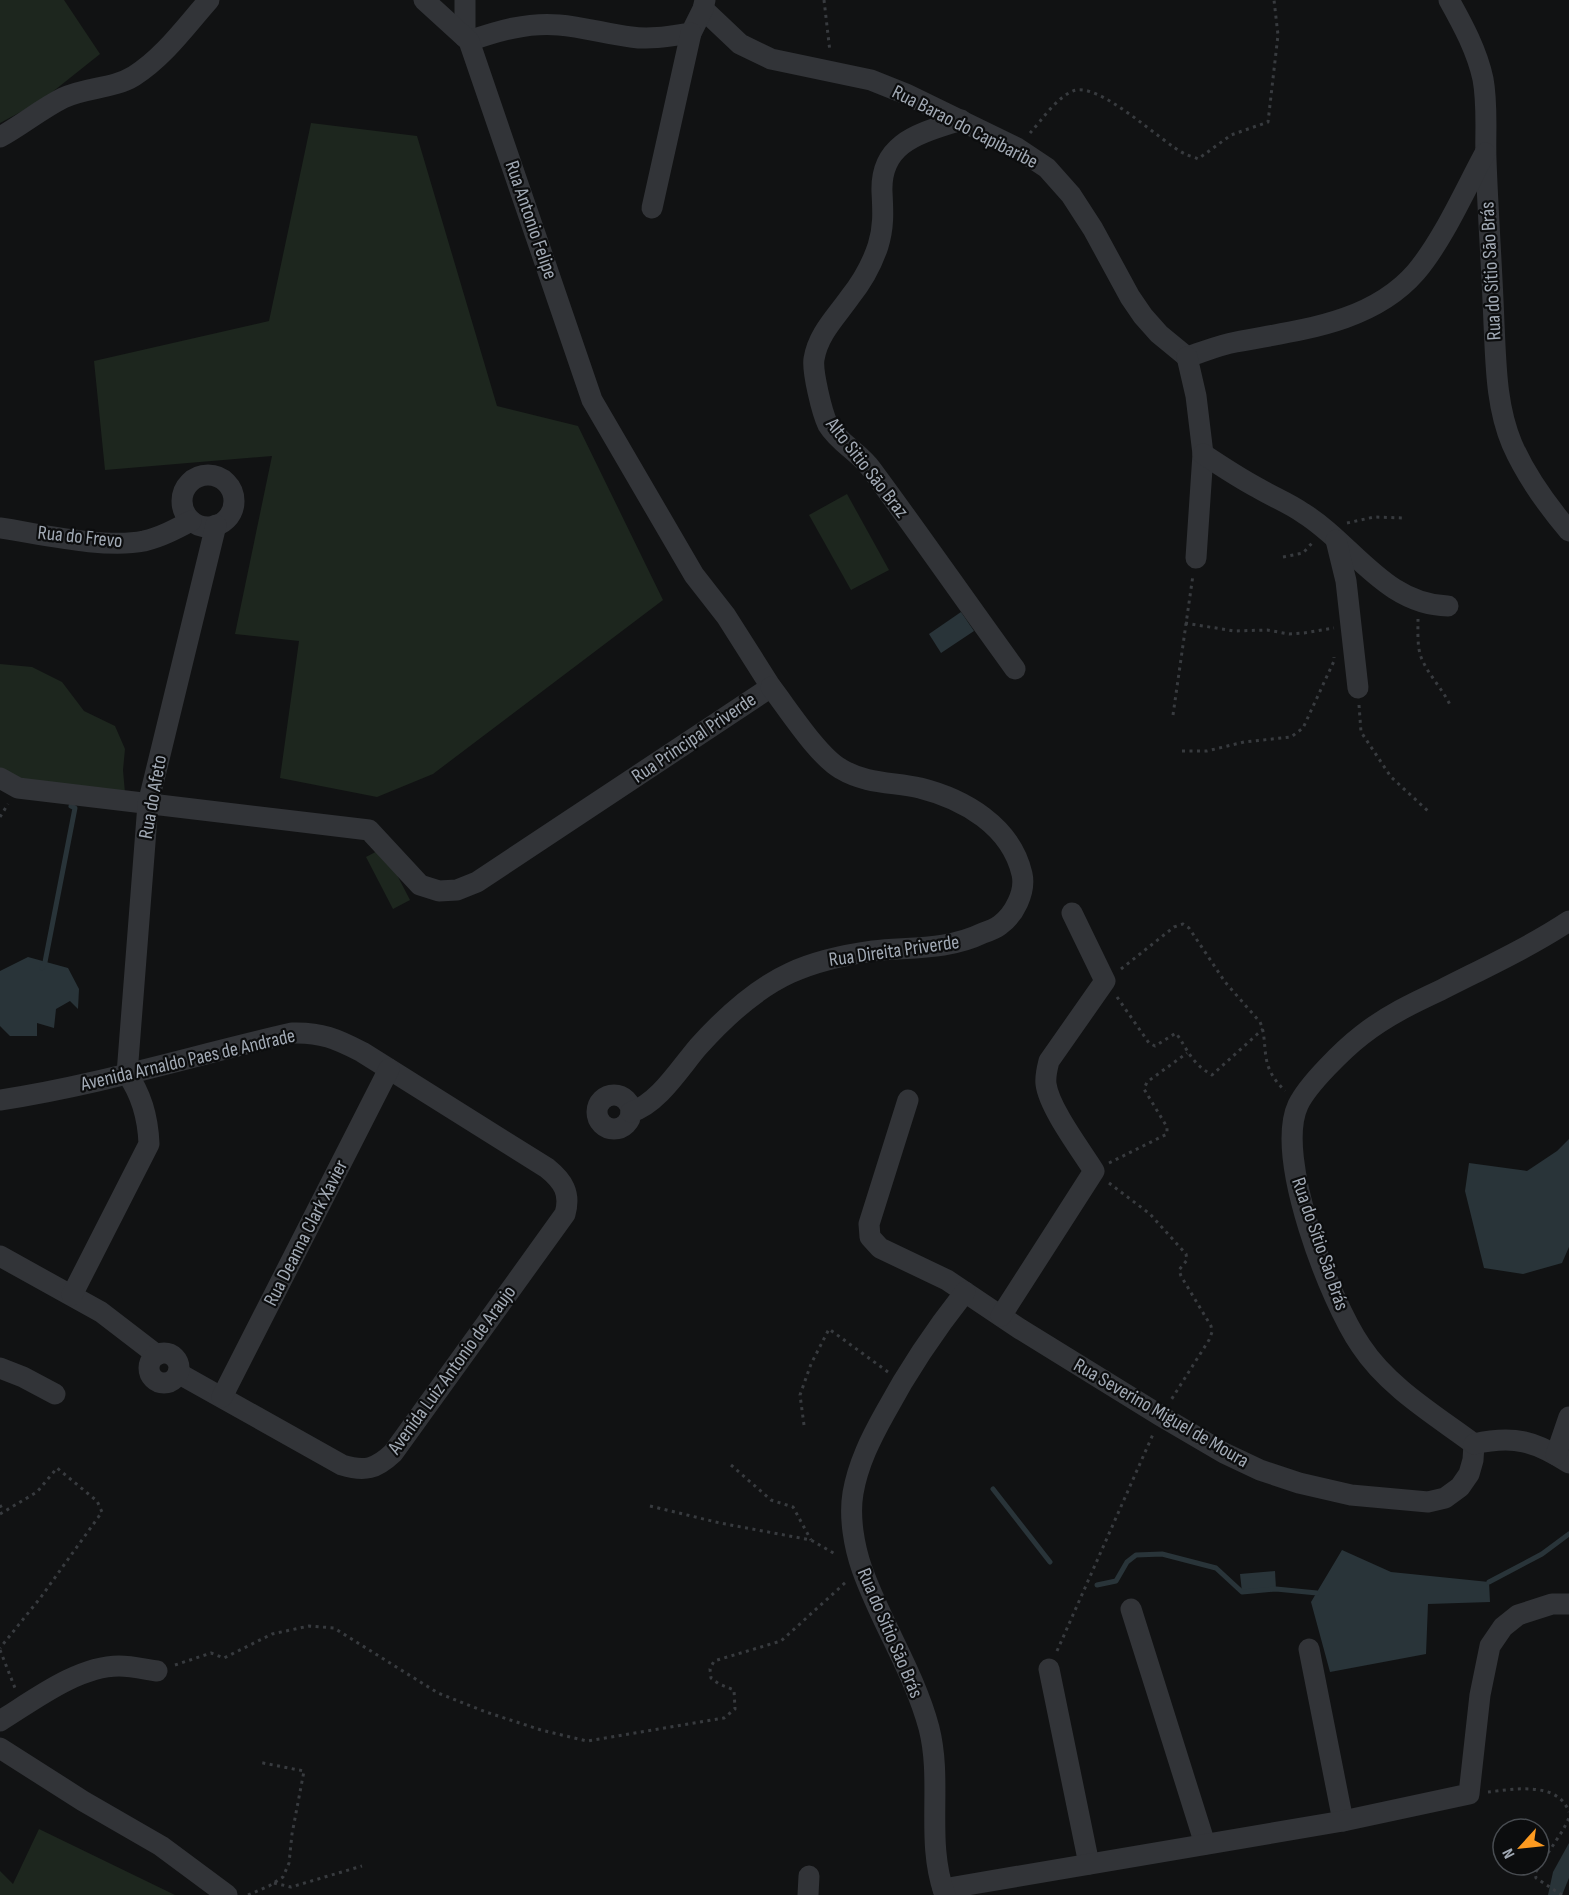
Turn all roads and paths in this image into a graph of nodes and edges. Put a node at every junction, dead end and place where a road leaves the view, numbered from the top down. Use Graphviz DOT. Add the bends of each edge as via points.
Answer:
graph roads {
  1 [pos="209,0"];
  2 [pos="424,0"];
  3 [pos="465,0"];
  4 [pos="824,0"];
  5 [pos="1274,0"];
  6 [pos="1449,0"];
  7 [pos="704,4"];
  8 [pos="691,33"];
  9 [pos="467,39"];
  10 [pos="832,72"];
  11 [pos="961,120"];
  12 [pos="0,137"];
  13 [pos="1017,148"];
  14 [pos="1486,152"];
  15 [pos="652,208"];
  16 [pos="1187,357"];
  17 [pos="592,400"];
  18 [pos="1203,454"];
  19 [pos="191,521"];
  20 [pos="216,525"];
  21 [pos="0,528"];
  22 [pos="1569,531"];
  23 [pos="1336,540"];
  24 [pos="1196,558"];
  25 [pos="1409,598"];
  26 [pos="1448,606"];
  27 [pos="1185,623"];
  28 [pos="1350,624"];
  29 [pos="1333,650"];
  30 [pos="1015,669"];
  31 [pos="771,687"];
  32 [pos="1358,688"];
  33 [pos="1451,707"];
  34 [pos="1173,714"];
  35 [pos="1182,752"];
  36 [pos="0,778"];
  37 [pos="148,804"];
  38 [pos="1428,811"];
  39 [pos="1072,913"];
  40 [pos="1569,921"];
  41 [pos="1106,981"];
  42 [pos="1263,1029"];
  43 [pos="1186,1053"];
  44 [pos="390,1069"];
  45 [pos="126,1074"];
  46 [pos="0,1100"];
  47 [pos="908,1100"];
  48 [pos="1298,1106"];
  49 [pos="631,1112"];
  50 [pos="1094,1171"];
  51 [pos="568,1205"];
  52 [pos="0,1256"];
  53 [pos="965,1292"];
  54 [pos="72,1295"];
  55 [pos="1001,1316"];
  56 [pos="0,1368"];
  57 [pos="901,1382"];
  58 [pos="55,1394"];
  59 [pos="222,1397"];
  60 [pos="1161,1416"];
  61 [pos="1569,1417"];
  62 [pos="804,1425"];
  63 [pos="1474,1444"];
  64 [pos="1563,1459"];
  65 [pos="731,1465"];
  66 [pos="0,1505"];
  67 [pos="650,1506"];
  68 [pos="2,1513"];
  69 [pos="811,1540"];
  70 [pos="861,1568"];
  71 [pos="1569,1604"];
  72 [pos="1131,1609"];
  73 [pos="0,1649"];
  74 [pos="1309,1649"];
  75 [pos="1049,1669"];
  76 [pos="157,1671"];
  77 [pos="25,1705"];
  78 [pos="0,1720"];
  79 [pos="0,1748"];
  80 [pos="258,1762"];
  81 [pos="1469,1794"];
  82 [pos="1569,1812"];
  83 [pos="1569,1818"];
  84 [pos="1343,1821"];
  85 [pos="1205,1844"];
  86 [pos="1089,1863"];
  87 [pos="362,1866"];
  88 [pos="274,1883"];
  89 [pos="944,1892"];
  90 [pos="227,1895"];
  91 [pos="248,1895"];
  92 [pos="1562,1895"];
  1 -- 12 [label="street" via="161,54 132,77 63,98"];
  2 -- 9 [label="street"];
  3 -- 9 [label="street"];
  4 -- 10 [label="path"];
  5 -- 13 [label="path" via="1278,35 1269,122 1231,135 1198,159 1184,154 1107,99 1084,90 1074,91 1057,103"];
  6 -- 14 [label="street, Rua do Sítio São Brás" via="1474,49 1482,77 1487,105"];
  7 -- 8 [label="street"];
  7 -- 10 [label="street, Rua Barao do Capibaribe" via="740,44 771,59"];
  8 -- 9 [label="street" via="632,38 558,25 525,26"];
  8 -- 15 [label="street"];
  9 -- 17 [label="street, Rua Antonio Felipe"];
  10 -- 11 [label="street, Rua Barao do Capibaribe" via="871,80"];
  11 -- 13 [label="street, Rua Barao do Capibaribe"];
  11 -- 30 [label="street, Alto Sitio São Braz" via="900,144 890,157 884,170 882,233 875,255 864,278 817,342 813,362 821,406 832,432 867,462"];
  13 -- 16 [label="street, Rua Barao do Capibaribe" via="1047,168 1071,195 1143,316"];
  14 -- 16 [label="street" via="1416,272 1388,297 1360,313 1316,327 1233,343"];
  14 -- 22 [label="street, Rua do Sítio São Brás" via="1502,411 1525,470"];
  16 -- 18 [label="street"];
  17 -- 31 [label="street, Rua Principal Priverde" via="694,575 726,616"];
  18 -- 23 [label="street" via="1305,514"];
  18 -- 24 [label="street"];
  19 -- 20 [label="street"];
  19 -- 20 [label="street, Rua do Afeto" via="182,507 183,490 194,478 210,474 226,482 234,498 230,514"];
  19 -- 21 [label="street, Rua do Frevo" via="145,541 123,544"];
  20 -- 37 [label="street, Rua do Afeto"];
  23 -- 25 [label="street"];
  23 -- 28 [label="street" via="1346,581"];
  24 -- 27 [label="path"];
  25 -- 26 [label="street" via="1430,606"];
  25 -- 33 [label="path" via="1417,615 1421,657"];
  27 -- 28 [label="path" via="1234,631 1289,633"];
  27 -- 34 [label="path"];
  28 -- 32 [label="street"];
  29 -- 35 [label="path" via="1334,661 1303,728 1291,737"];
  31 -- 37 [label="street, Rua Principal Priverde" via="477,882 457,890 439,891 420,885 369,830"];
  31 -- 49 [label="street, Rua Direita Priverde" via="812,741 839,768 860,779 920,788 958,801 984,816 1018,857 1023,878 1018,905 1000,925 968,941 827,959 789,974 734,1012 650,1103"];
  32 -- 38 [label="path" via="1361,732 1391,777"];
  36 -- 37 [label="street" via="18,788"];
  37 -- 45 [label="street, Rua do Afeto"];
  39 -- 41 [label="street"];
  40 -- 48 [label="street, Rua do Sítio São Brás" via="1539,941 1386,1017 1337,1058"];
  41 -- 42 [label="path" via="1174,927 1184,924"];
  41 -- 43 [label="path" via="1149,1043 1158,1046 1176,1033"];
  41 -- 50 [label="street" via="1049,1061 1046,1074 1051,1100"];
  42 -- 43 [label="path" via="1212,1075"];
  42 -- 48 [label="path" via="1266,1059 1273,1078"];
  43 -- 50 [label="path" via="1144,1089 1167,1127 1167,1134"];
  44 -- 45 [label="street, Avenida Arnaldo Paes de Andrade" via="337,1039 292,1033"];
  44 -- 51 [label="street, Avenida Arnaldo Paes de Andrade" via="547,1168 563,1184"];
  44 -- 59 [label="street, Rua Deanna Clark Xavier"];
  45 -- 46 [label="street, Avenida Arnaldo Paes de Andrade"];
  45 -- 54 [label="street" via="144,1107 149,1144"];
  47 -- 53 [label="street, Rua Severino Miguel de Moura" via="869,1224 870,1237 880,1248"];
  48 -- 63 [label="street, Rua do Sítio São Brás" via="1292,1135 1293,1166 1324,1272 1342,1313 1361,1347 1382,1371"];
  50 -- 55 [label="street"];
  50 -- 60 [label="path" via="1150,1214 1186,1254 1187,1260 1179,1270 1181,1276 1211,1326 1209,1340"];
  51 -- 59 [label="street, Avenida Luiz Antonio de Araujo" via="531,1262 393,1453 381,1464 356,1469 342,1465"];
  52 -- 54 [label="street"];
  53 -- 55 [label="street, Rua Severino Miguel de Moura"];
  53 -- 57 [label="street, Rua do Sítio São Brás"];
  54 -- 59 [label="street, Avenida Luiz Antonio de Araujo" via="124,1328 157,1355 149,1366 154,1379 168,1383 178,1373"];
  55 -- 60 [label="street, Rua Severino Miguel de Moura"];
  56 -- 58 [label="street"];
  57 -- 62 [label="path" via="829,1329 800,1395"];
  57 -- 70 [label="street, Rua do Sítio São Brás" via="859,1466 852,1524"];
  60 -- 63 [label="street, Rua Severino Miguel de Moura" via="1260,1470 1351,1495 1402,1500 1428,1502 1460,1487 1469,1474"];
  60 -- 75 [label="path"];
  61 -- 64 [label="street"];
  63 -- 64 [label="street" via="1525,1441"];
  65 -- 69 [label="path" via="771,1500 793,1507"];
  66 -- 68 [label="path"];
  67 -- 69 [label="path"];
  68 -- 73 [label="path" via="37,1492 57,1468 97,1501 102,1512"];
  69 -- 70 [label="path"];
  70 -- 76 [label="path" via="781,1641 714,1661 711,1678 734,1690 735,1709 724,1719 587,1741 541,1730 438,1693 334,1628 309,1626 272,1634 224,1658 211,1653"];
  70 -- 89 [label="street, Rua do Sítio São Brás" via="918,1695 928,1727 934,1753 934,1828"];
  71 -- 81 [label="street" via="1552,1604 1518,1616 1503,1627 1490,1646 1480,1695"];
  72 -- 85 [label="street"];
  73 -- 77 [label="path" via="10,1679"];
  74 -- 84 [label="street"];
  75 -- 86 [label="street"];
  76 -- 77 [label="street" via="118,1666 93,1670 57,1685"];
  77 -- 78 [label="street"];
  79 -- 90 [label="street" via="161,1846"];
  80 -- 88 [label="path" via="304,1771 289,1863 283,1877"];
  81 -- 82 [label="path" via="1542,1790 1560,1797"];
  81 -- 84 [label="street"];
  83 -- 92 [label="path" via="1537,1867 1536,1878"];
  84 -- 85 [label="street"];
  85 -- 86 [label="street"];
  86 -- 89 [label="street"];
  87 -- 88 [label="path" via="291,1887"];
  88 -- 91 [label="path"];
}
